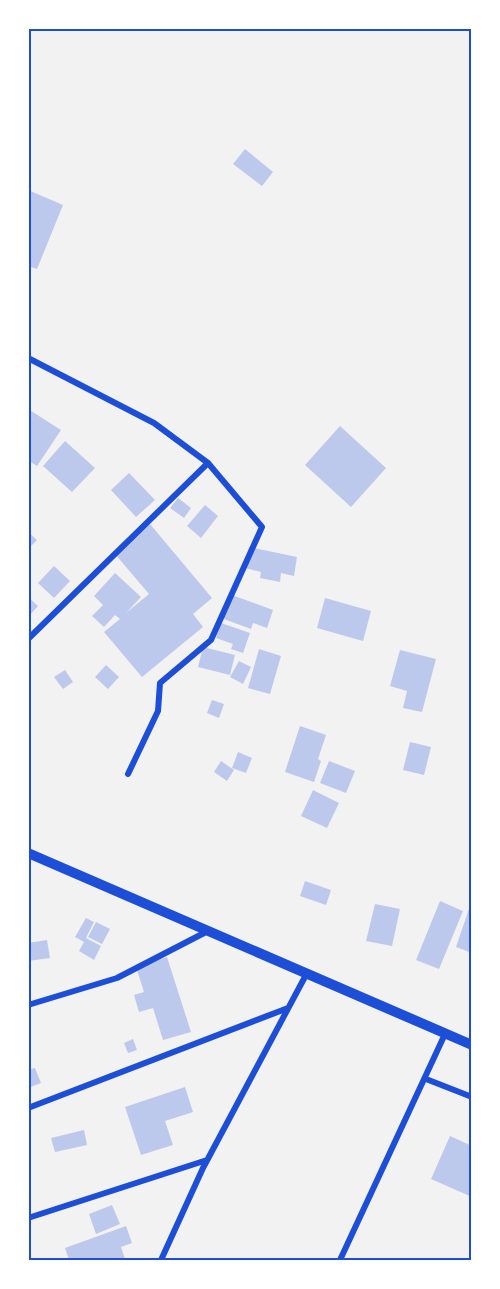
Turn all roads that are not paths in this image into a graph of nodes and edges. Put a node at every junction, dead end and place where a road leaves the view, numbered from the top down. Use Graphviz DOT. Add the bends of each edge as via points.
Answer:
graph roads {
  1 [pos="28,358"];
  2 [pos="208,463"];
  3 [pos="28,639"];
  4 [pos="128,774"];
  5 [pos="28,853"];
  6 [pos="208,931"];
  7 [pos="307,973"];
  8 [pos="28,1005"];
  9 [pos="289,1008"];
  10 [pos="445,1034"];
  11 [pos="471,1045"];
  12 [pos="426,1078"];
  13 [pos="471,1097"];
  14 [pos="28,1108"];
  15 [pos="207,1160"];
  16 [pos="28,1218"];
  17 [pos="161,1260"];
  18 [pos="340,1260"];
  1 -- 2 [label="street" via="154,423"];
  2 -- 3 [label="street"];
  2 -- 4 [label="street" via="262,527 211,640 160,683 159,711"];
  5 -- 6 [label="street"];
  6 -- 7 [label="street"];
  6 -- 8 [label="street" via="117,978"];
  7 -- 9 [label="street"];
  7 -- 10 [label="street"];
  9 -- 14 [label="street"];
  9 -- 15 [label="street"];
  10 -- 11 [label="street"];
  10 -- 12 [label="street"];
  12 -- 13 [label="street"];
  12 -- 18 [label="street"];
  15 -- 16 [label="street"];
  15 -- 17 [label="street"];
}
